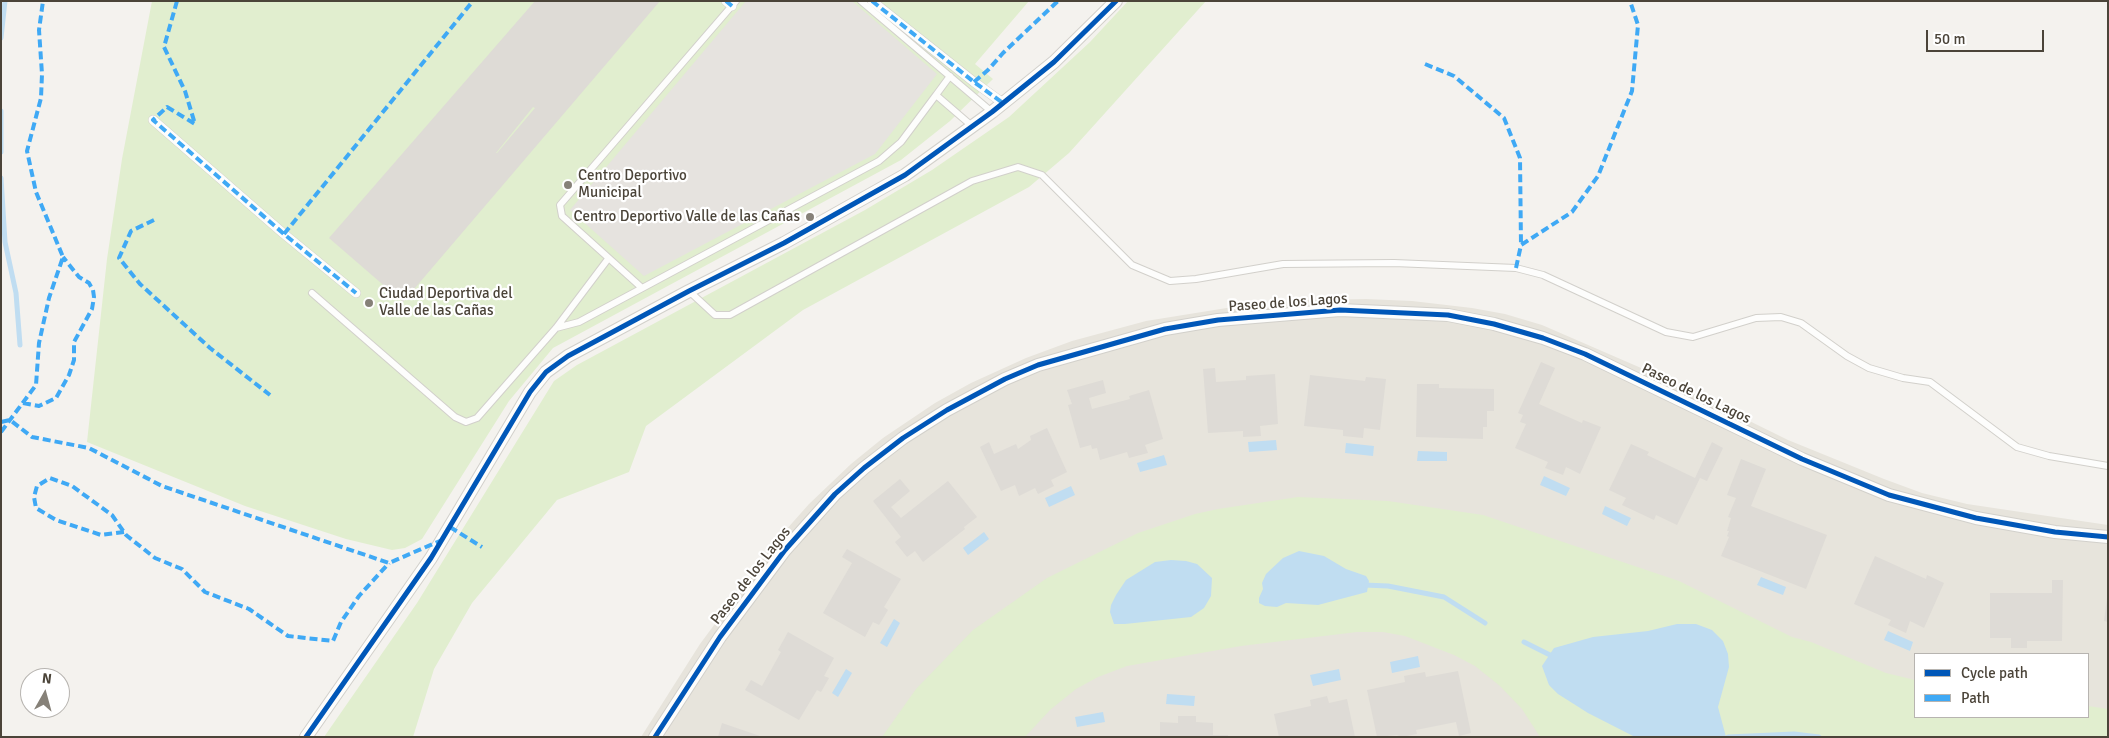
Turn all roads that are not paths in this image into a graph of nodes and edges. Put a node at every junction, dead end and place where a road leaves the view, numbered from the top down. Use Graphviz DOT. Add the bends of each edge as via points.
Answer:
graph roads {
  1 [pos="861,1"];
  2 [pos="872,1"];
  3 [pos="1116,1"];
  4 [pos="731,3"];
  5 [pos="950,76"];
  6 [pos="936,95"];
  7 [pos="1003,103"];
  8 [pos="992,112"];
  9 [pos="154,120"];
  10 [pos="972,126"];
  11 [pos="608,259"];
  12 [pos="642,288"];
  13 [pos="689,291"];
  14 [pos="312,293"];
  15 [pos="356,293"];
  16 [pos="556,328"];
  17 [pos="2108,466"];
  18 [pos="2108,537"];
  19 [pos="306,737"];
  20 [pos="656,737"];
  1 -- 5 [label="lane"];
  2 -- 7 [label="street"];
  3 -- 7 [label="street" via="1054,62"];
  4 -- 11 [label="lane" via="560,205 562,216"];
  5 -- 6 [label="lane"];
  5 -- 8 [label="lane"];
  6 -- 10 [label="lane"];
  6 -- 12 [label="lane" via="901,142 879,161"];
  7 -- 8 [label="street"];
  8 -- 10 [label="street"];
  9 -- 15 [label="street"];
  10 -- 13 [label="street" via="905,175 784,243"];
  11 -- 12 [label="lane"];
  11 -- 16 [label="lane"];
  12 -- 16 [label="lane" via="579,322"];
  13 -- 17 [label="lane" via="715,315 730,315 972,181 1018,167 1042,175 1132,265 1170,282 1283,264 1394,263 1516,268 1543,275 1675,334 1693,337 1756,318 1781,318 1801,323 1869,368 1930,382 2017,447"];
  13 -- 19 [label="street" via="568,356 546,372 530,392 431,558"];
  14 -- 16 [label="lane" via="455,417 466,422 477,418"];
  18 -- 20 [label="street, Paseo de los Lagos" via="2055,532 1976,518 1889,495 1802,459 1585,354 1494,324 1448,315 1340,310 1218,320 1166,329 1038,365 947,410 903,438 835,494 785,550 720,637"];
}
